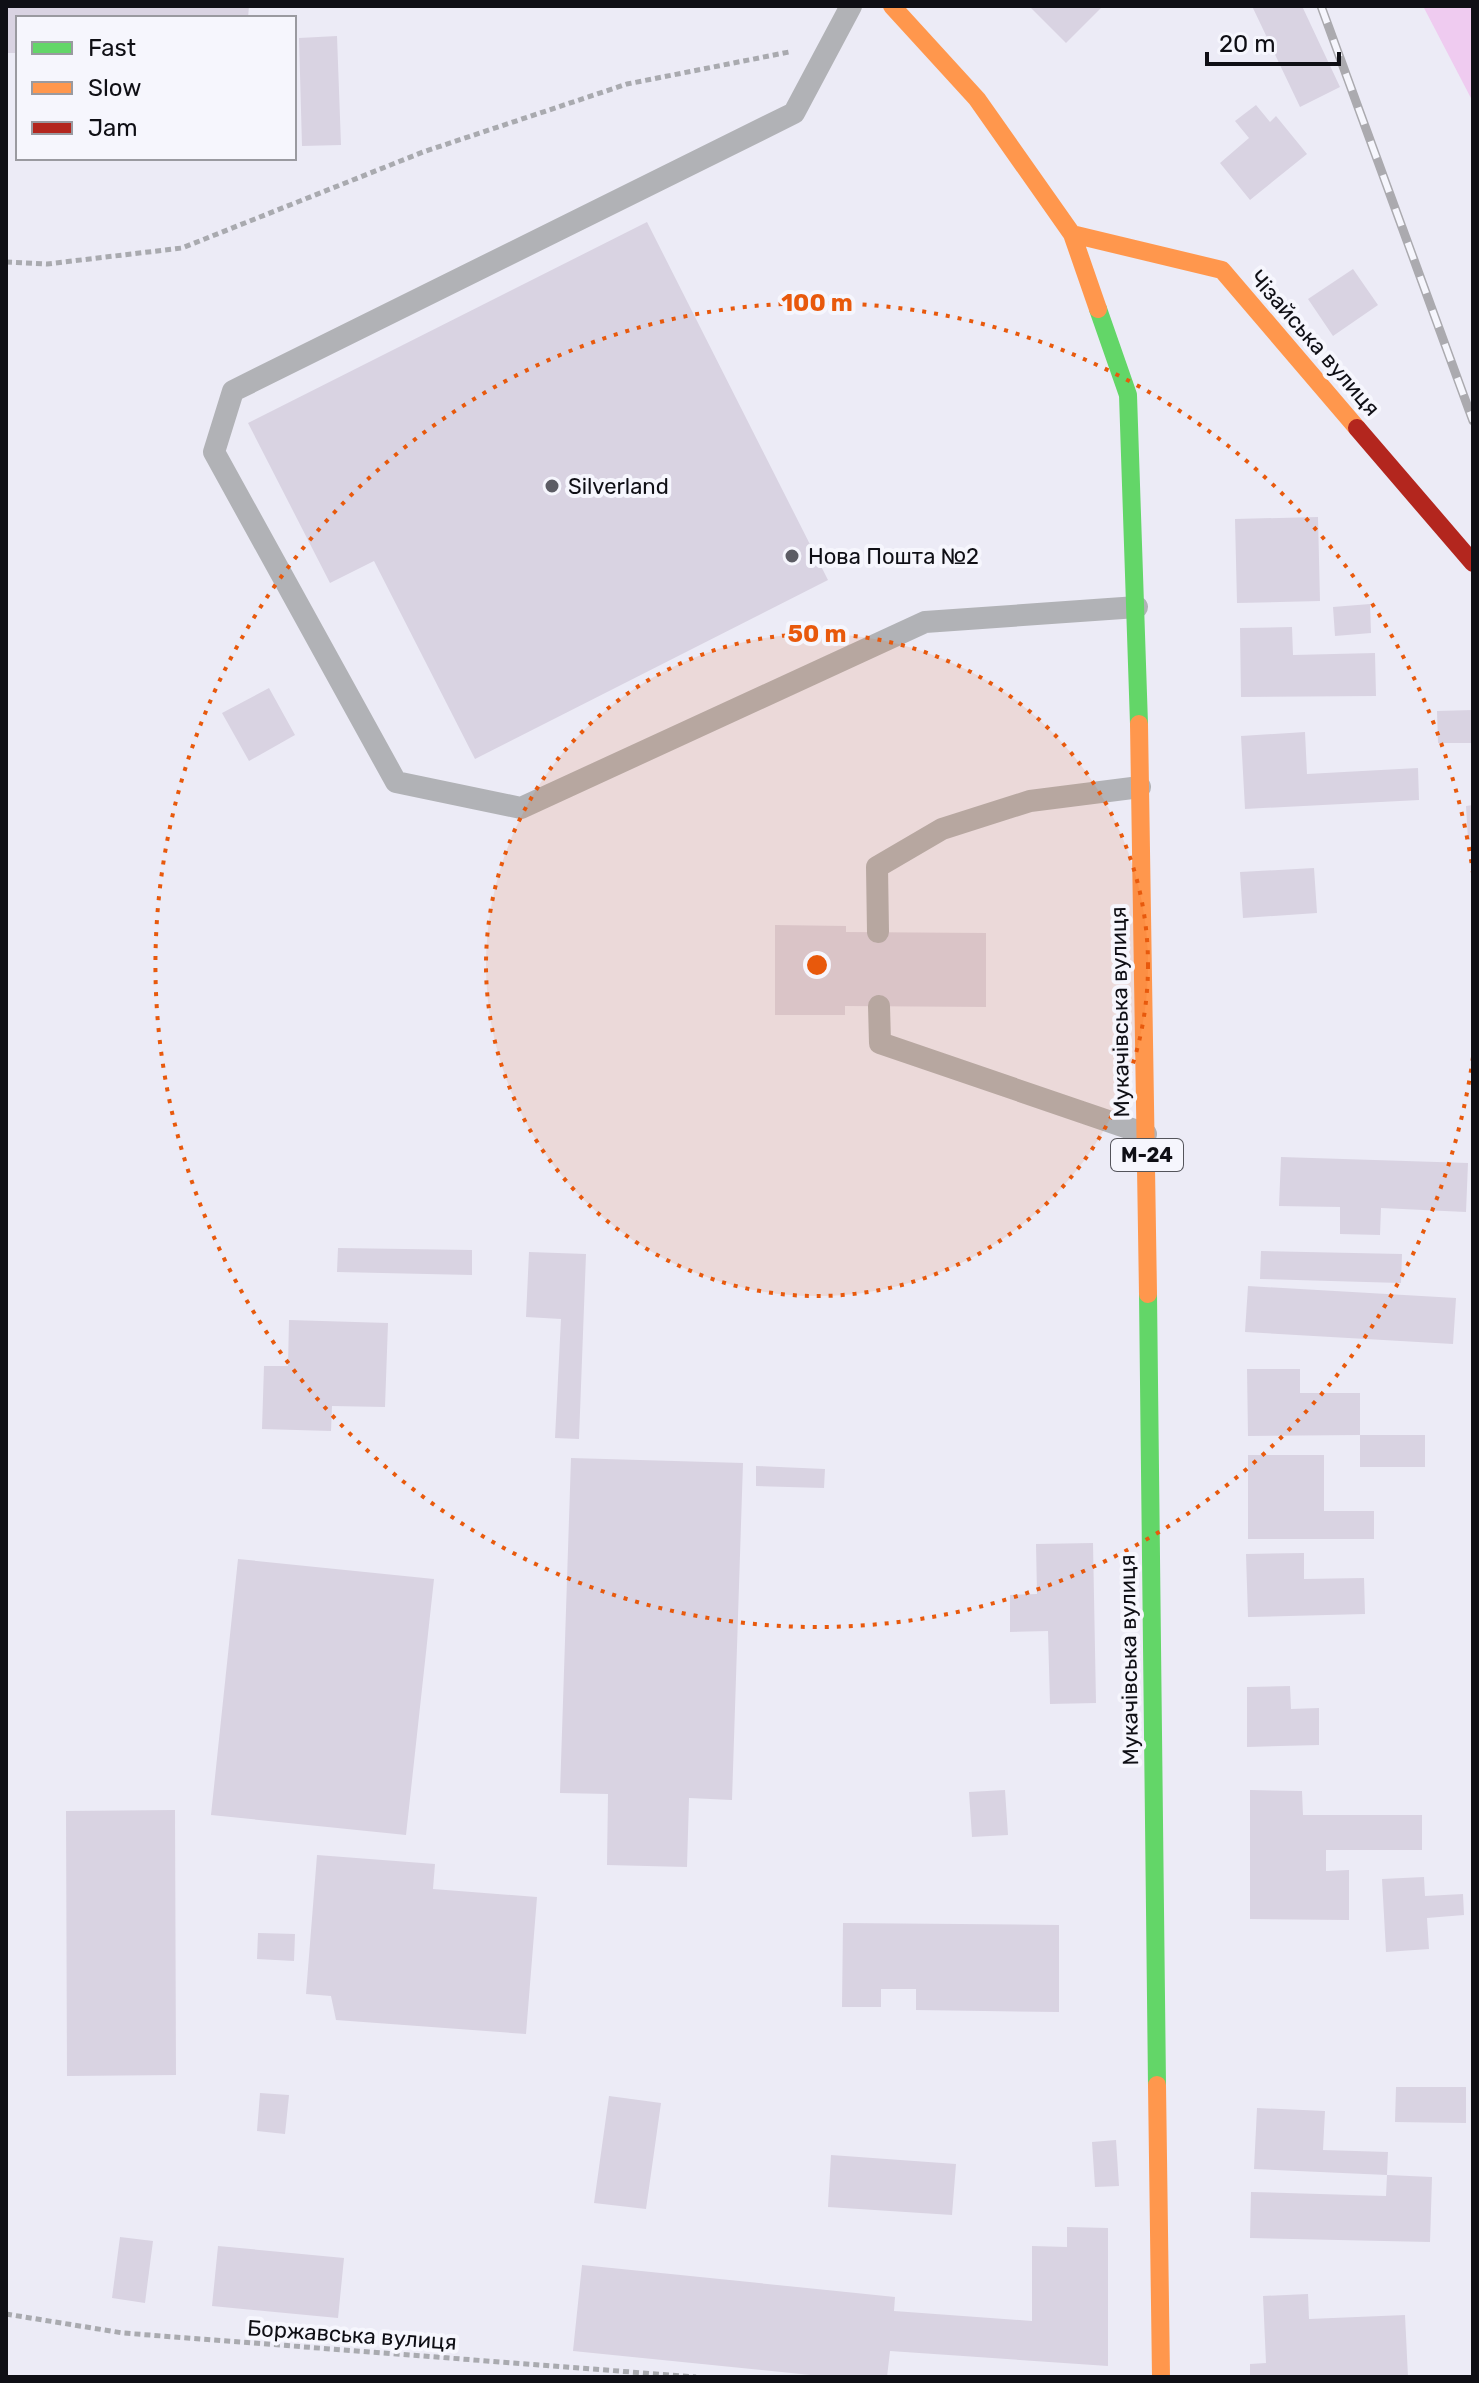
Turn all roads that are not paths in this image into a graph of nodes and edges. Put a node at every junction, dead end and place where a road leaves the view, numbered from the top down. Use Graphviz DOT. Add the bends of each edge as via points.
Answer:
graph roads {
  1 [pos="851,6"];
  2 [pos="892,6"];
  3 [pos="1072,234"];
  4 [pos="1473,563"];
  5 [pos="1137,607"];
  6 [pos="1140,787"];
  7 [pos="878,932"];
  8 [pos="879,1006"];
  9 [pos="1146,1134"];
  10 [pos="1161,2377"];
  1 -- 5 [label="lane" via="794,113 233,391 214,452 396,782 521,808 925,622"];
  2 -- 3 [label="main road, Мукачівська вулиця / М-24" via="977,99"];
  3 -- 4 [label="main road, Чізайська вулиця" via="1222,270"];
  3 -- 5 [label="main road, Мукачівська вулиця / М-24" via="1128,395"];
  5 -- 6 [label="main road, Мукачівська вулиця / М-24"];
  6 -- 7 [label="lane" via="1030,801 942,829 877,867"];
  6 -- 9 [label="main road, Мукачівська вулиця / М-24"];
  8 -- 9 [label="lane" via="880,1043"];
  9 -- 10 [label="main road, Мукачівська вулиця / М-24"];
}
